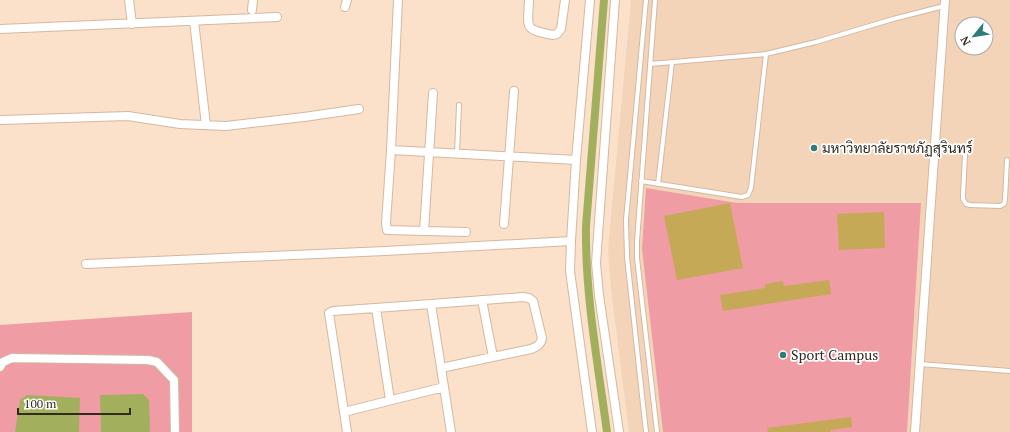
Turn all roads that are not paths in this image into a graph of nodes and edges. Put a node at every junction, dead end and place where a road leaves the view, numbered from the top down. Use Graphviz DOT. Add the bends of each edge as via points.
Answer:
graph roads {
  1 [pos="129,0"];
  2 [pos="253,0"];
  3 [pos="398,0"];
  4 [pos="529,0"];
  5 [pos="565,0"];
  6 [pos="590,0"];
  7 [pos="616,0"];
  8 [pos="646,0"];
  9 [pos="655,0"];
  10 [pos="945,3"];
  11 [pos="252,10"];
  12 [pos="277,17"];
  13 [pos="194,20"];
  14 [pos="132,24"];
  15 [pos="0,29"];
  16 [pos="766,54"];
  17 [pos="672,62"];
  18 [pos="650,64"];
  19 [pos="514,91"];
  20 [pos="434,92"];
  21 [pos="459,105"];
  22 [pos="359,109"];
  23 [pos="0,120"];
  24 [pos="206,125"];
  25 [pos="391,150"];
  26 [pos="935,151"];
  27 [pos="429,152"];
  28 [pos="456,153"];
  29 [pos="508,156"];
  30 [pos="576,160"];
  31 [pos="1007,160"];
  32 [pos="640,181"];
  33 [pos="658,184"];
  34 [pos="504,224"];
  35 [pos="424,231"];
  36 [pos="466,232"];
  37 [pos="571,241"];
  38 [pos="86,264"];
  39 [pos="482,300"];
  40 [pos="431,304"];
  41 [pos="376,308"];
  42 [pos="493,357"];
  43 [pos="920,364"];
  44 [pos="0,367"];
  45 [pos="441,368"];
  46 [pos="1010,371"];
  47 [pos="444,387"];
  48 [pos="390,400"];
  49 [pos="344,412"];
  50 [pos="175,432"];
  51 [pos="347,432"];
  52 [pos="451,432"];
  53 [pos="592,432"];
  54 [pos="619,432"];
  55 [pos="646,432"];
  56 [pos="657,432"];
  57 [pos="915,432"];
  1 -- 14 [label="street"];
  2 -- 11 [label="street"];
  3 -- 25 [label="street"];
  4 -- 5 [label="street" via="529,27 534,31 554,34 561,29"];
  6 -- 30 [label="street"];
  7 -- 54 [label="street" via="596,263"];
  8 -- 55 [label="lane" via="626,220 626,257"];
  9 -- 18 [label="lane"];
  10 -- 16 [label="lane" via="816,42"];
  10 -- 26 [label="street"];
  12 -- 13 [label="street"];
  13 -- 14 [label="street"];
  13 -- 24 [label="street"];
  14 -- 15 [label="street"];
  16 -- 17 [label="lane"];
  16 -- 33 [label="lane" via="751,188 748,195 742,197"];
  17 -- 18 [label="lane"];
  17 -- 33 [label="lane"];
  18 -- 32 [label="lane"];
  19 -- 29 [label="street"];
  20 -- 27 [label="street"];
  21 -- 28 [label="lane"];
  22 -- 24 [label="street" via="234,125"];
  23 -- 24 [label="street" via="128,116"];
  25 -- 27 [label="street"];
  25 -- 35 [label="street" via="386,229"];
  26 -- 31 [label="lane" via="959,151 965,155 963,199 970,205 1004,204"];
  26 -- 43 [label="street"];
  27 -- 28 [label="street"];
  27 -- 35 [label="street"];
  28 -- 29 [label="street"];
  29 -- 30 [label="street"];
  29 -- 34 [label="street"];
  30 -- 37 [label="street"];
  32 -- 33 [label="lane"];
  32 -- 56 [label="lane" via="637,258"];
  35 -- 36 [label="street"];
  37 -- 38 [label="street"];
  37 -- 53 [label="street" via="570,271"];
  39 -- 40 [label="street"];
  39 -- 42 [label="street"];
  39 -- 42 [label="street" via="529,298 533,301 542,338 542,342 531,349"];
  40 -- 41 [label="street"];
  40 -- 45 [label="street"];
  41 -- 48 [label="street"];
  41 -- 49 [label="street" via="328,313"];
  42 -- 45 [label="street"];
  43 -- 46 [label="lane"];
  43 -- 57 [label="street"];
  44 -- 50 [label="street" via="2,362 12,358 157,362 174,380"];
  45 -- 47 [label="street"];
  47 -- 48 [label="street"];
  47 -- 52 [label="street"];
  48 -- 49 [label="street"];
  49 -- 51 [label="street"];
}
